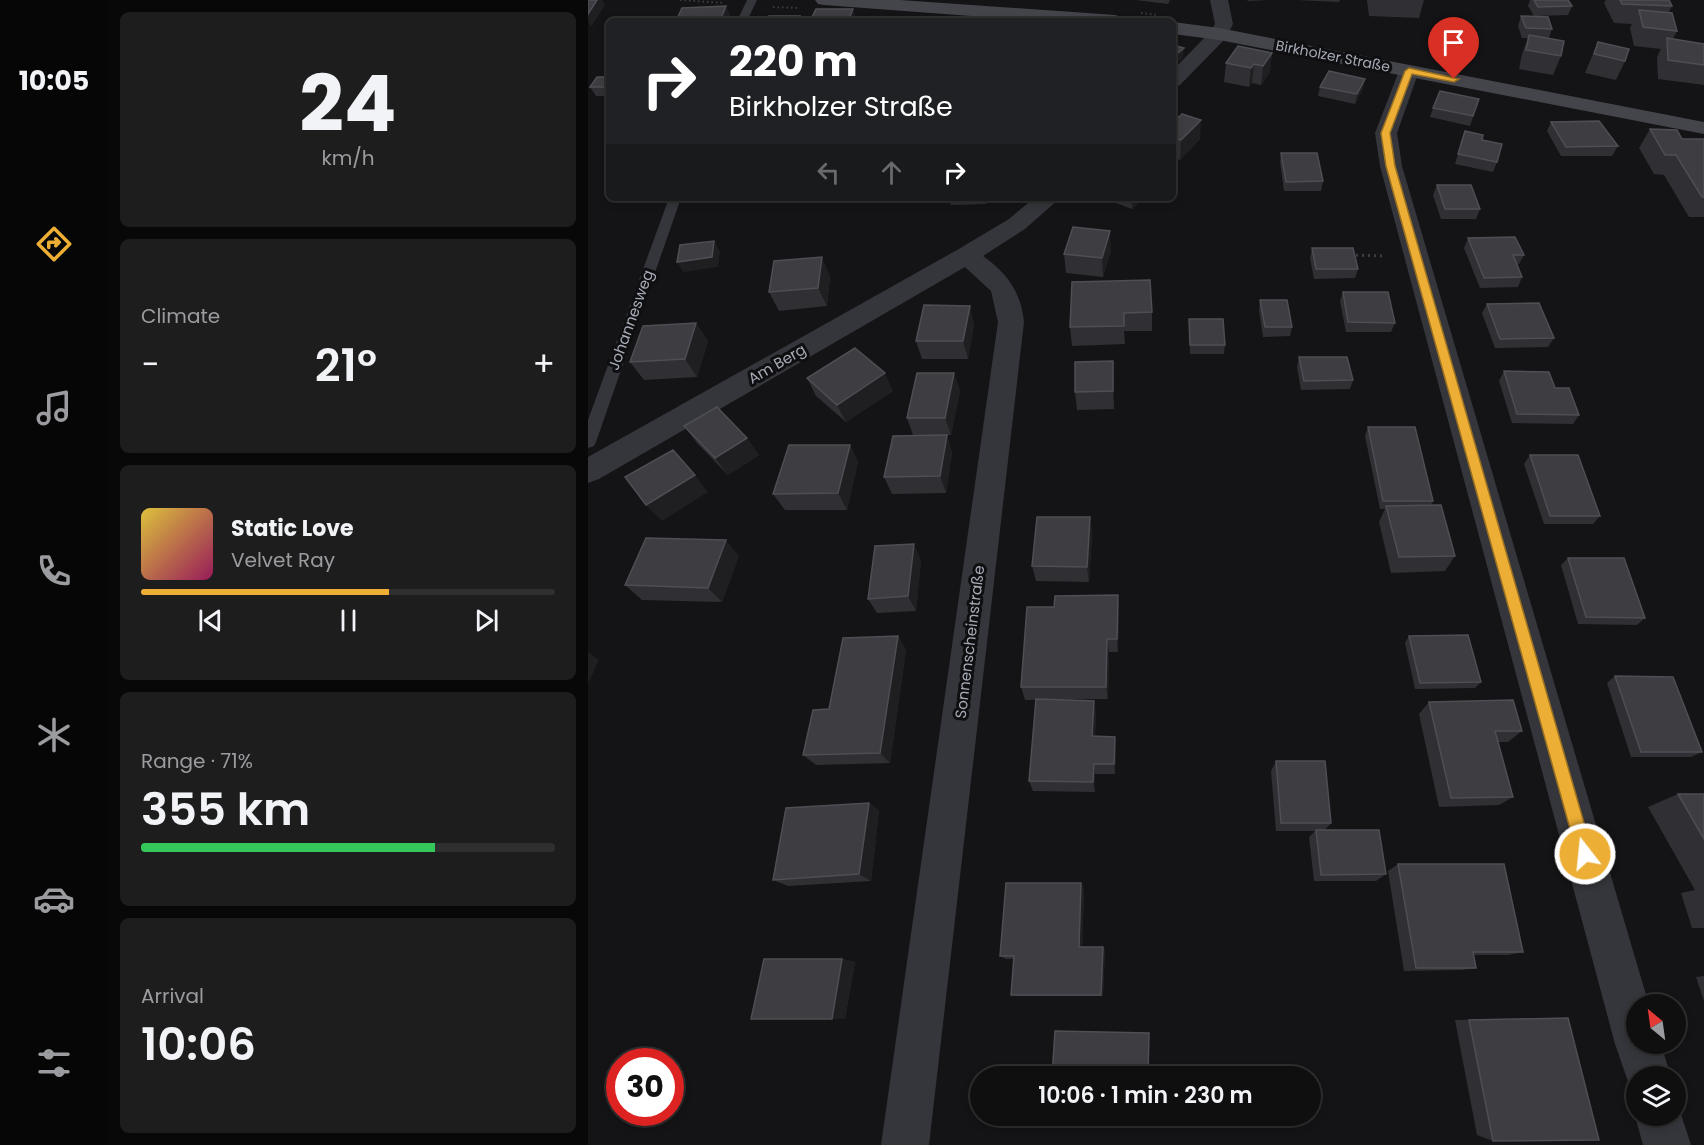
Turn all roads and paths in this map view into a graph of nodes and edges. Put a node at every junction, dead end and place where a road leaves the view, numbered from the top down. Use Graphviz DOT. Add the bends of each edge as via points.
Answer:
graph roads {
  1 [pos="752,0"];
  2 [pos="824,0"];
  3 [pos="1219,0"];
  4 [pos="743,18"];
  5 [pos="1073,18"];
  6 [pos="1176,28"];
  7 [pos="1219,34"];
  8 [pos="1409,71"];
  9 [pos="1176,78"];
  10 [pos="1704,128"];
  11 [pos="674,201"];
  12 [pos="1044,201"];
  13 [pos="1350,255"];
  14 [pos="966,256"];
  15 [pos="1390,256"];
  16 [pos="588,442"];
  17 [pos="588,471"];
  18 [pos="1626,1002"];
  19 [pos="1662,1126"];
  20 [pos="905,1145"];
  21 [pos="1667,1145"];
  1 -- 4 [label="lane"];
  2 -- 5 [label="street"];
  3 -- 7 [label="street" via="1224,24"];
  6 -- 7 [label="street, Birkholzer Straße"];
  7 -- 8 [label="street, Birkholzer Straße"];
  7 -- 9 [label="street"];
  8 -- 10 [label="street, Birkholzer Straße"];
  8 -- 18 [label="street" via="1386,133 1391,166"];
  11 -- 16 [label="lane, Johannesweg"];
  12 -- 14 [label="street" via="1017,224"];
  13 -- 15 [label="path"];
  14 -- 17 [label="street, Am Berg"];
  14 -- 20 [label="street, Sonnenscheinstraße" via="991,274 1007,294 1011,322"];
  19 -- 21 [label="street"];
}
